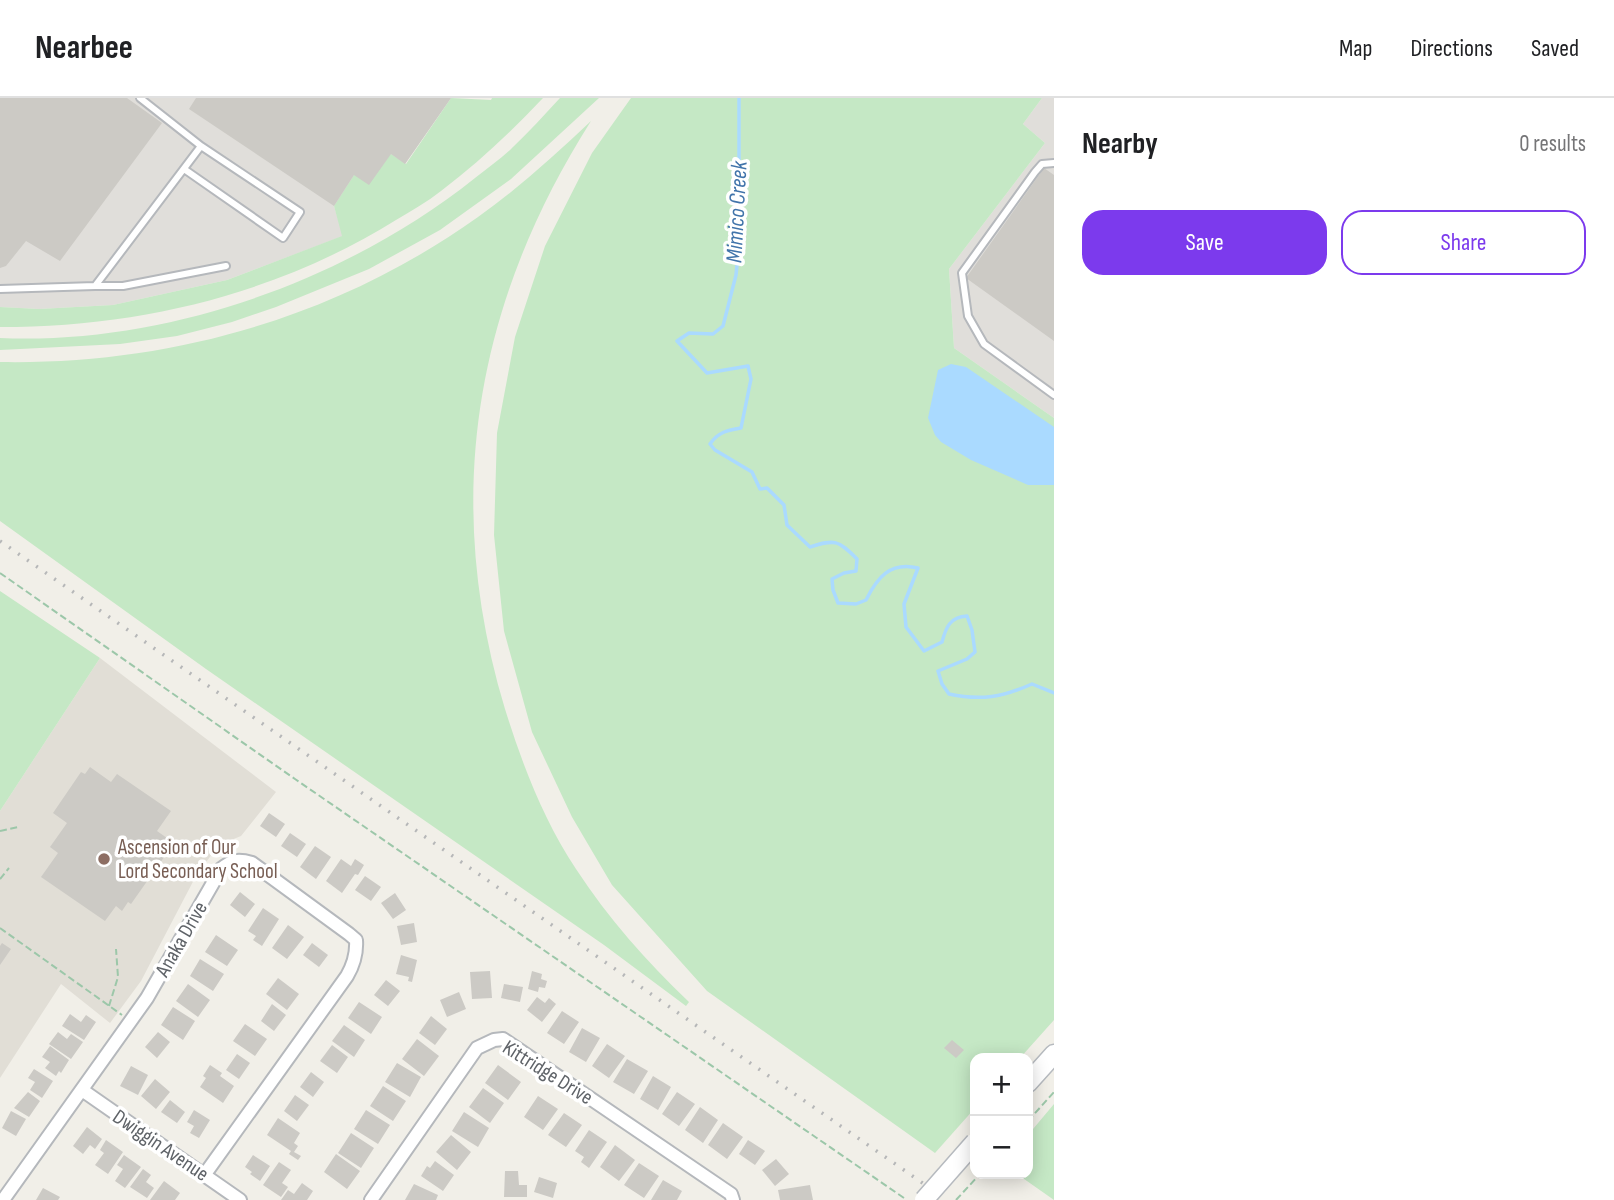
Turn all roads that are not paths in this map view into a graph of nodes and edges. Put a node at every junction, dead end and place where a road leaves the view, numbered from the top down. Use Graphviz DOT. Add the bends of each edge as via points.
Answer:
graph roads {
  1 [pos="140,98"];
  2 [pos="201,146"];
  3 [pos="1054,163"];
  4 [pos="184,169"];
  5 [pos="226,267"];
  6 [pos="95,286"];
  7 [pos="0,289"];
  8 [pos="1054,395"];
  9 [pos="1054,1054"];
  10 [pos="1033,1077"];
  11 [pos="82,1090"];
  12 [pos="970,1148"];
  13 [pos="205,1174"];
  14 [pos="3,1200"];
  15 [pos="240,1200"];
  16 [pos="371,1200"];
  17 [pos="733,1200"];
  18 [pos="924,1200"];
  1 -- 2 [label="lane"];
  2 -- 4 [label="lane"];
  2 -- 4 [label="lane" via="300,212 283,238"];
  3 -- 8 [label="lane" via="1042,164 1035,172 962,273 968,316 984,344"];
  4 -- 6 [label="lane"];
  5 -- 6 [label="lane" via="122,286"];
  6 -- 7 [label="lane"];
  9 -- 10 [label="main road"];
  11 -- 13 [label="street, Dwiggin Avenue"];
  11 -- 13 [label="street, Anaka Drive" via="157,981 221,869 230,861 252,863 356,940 354,965"];
  11 -- 14 [label="street, Anaka Drive"];
  12 -- 18 [label="main road, bridge"];
  13 -- 15 [label="street, Dwiggin Avenue"];
  16 -- 17 [label="street, Kittridge Drive" via="477,1048 503,1039 720,1186"];
}
